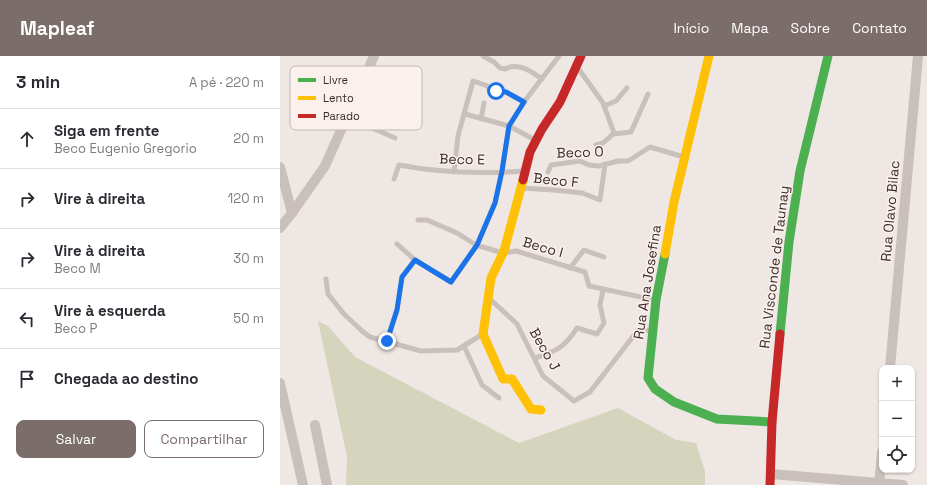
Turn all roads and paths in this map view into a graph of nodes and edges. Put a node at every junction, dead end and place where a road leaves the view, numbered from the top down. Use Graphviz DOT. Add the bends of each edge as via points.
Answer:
graph roads {
  1 [pos="365,56"];
  2 [pos="374,56"];
  3 [pos="483,56"];
  4 [pos="559,56"];
  5 [pos="581,56"];
  6 [pos="708,56"];
  7 [pos="828,56"];
  8 [pos="918,56"];
  9 [pos="367,66"];
  10 [pos="369,66"];
  11 [pos="576,66"];
  12 [pos="542,79"];
  13 [pos="627,88"];
  14 [pos="648,94"];
  15 [pos="524,102"];
  16 [pos="484,103"];
  17 [pos="604,106"];
  18 [pos="465,114"];
  19 [pos="481,119"];
  20 [pos="509,126"];
  21 [pos="341,130"];
  22 [pos="377,130"];
  23 [pos="613,134"];
  24 [pos="395,138"];
  25 [pos="536,140"];
  26 [pos="596,145"];
  27 [pos="685,158"];
  28 [pos="605,164"];
  29 [pos="280,167"];
  30 [pos="525,171"];
  31 [pos="454,172"];
  32 [pos="548,172"];
  33 [pos="502,173"];
  34 [pos="394,179"];
  35 [pos="520,188"];
  36 [pos="292,213"];
  37 [pos="418,220"];
  38 [pos="280,228"];
  39 [pos="397,244"];
  40 [pos="476,245"];
  41 [pos="503,253"];
  42 [pos="604,257"];
  43 [pos="415,260"];
  44 [pos="570,268"];
  45 [pos="326,278"];
  46 [pos="603,290"];
  47 [pos="488,298"];
  48 [pos="656,300"];
  49 [pos="652,331"];
  50 [pos="483,334"];
  51 [pos="387,341"];
  52 [pos="464,346"];
  53 [pos="535,358"];
  54 [pos="890,365"];
  55 [pos="280,383"];
  56 [pos="499,398"];
  57 [pos="541,410"];
  58 [pos="772,422"];
  59 [pos="315,425"];
  60 [pos="880,473"];
  61 [pos="771,474"];
  62 [pos="879,484"];
  63 [pos="304,485"];
  64 [pos="327,485"];
  65 [pos="770,485"];
  66 [pos="903,485"];
  1 -- 9 [label="street"];
  2 -- 10 [label="street"];
  3 -- 12 [label="lane" via="500,68 515,66 528,70"];
  4 -- 12 [label="lane"];
  5 -- 11 [label="street"];
  6 -- 27 [label="street, Rua Ana Josefina"];
  7 -- 58 [label="street, Rua Visconde de Taunay" via="800,171 789,242"];
  8 -- 54 [label="street, Rua Olavo Bilac"];
  11 -- 17 [label="lane"];
  11 -- 25 [label="street" via="560,102"];
  12 -- 15 [label="lane"];
  13 -- 17 [label="lane" via="616,101"];
  14 -- 23 [label="lane" via="631,132"];
  15 -- 18 [label="lane" via="506,92 496,91 485,84 473,81"];
  15 -- 20 [label="lane"];
  16 -- 19 [label="lane"];
  17 -- 23 [label="lane"];
  18 -- 19 [label="lane"];
  18 -- 31 [label="lane" via="458,136"];
  19 -- 20 [label="lane"];
  20 -- 25 [label="lane"];
  20 -- 33 [label="lane"];
  21 -- 36 [label="street" via="325,166"];
  22 -- 24 [label="lane"];
  23 -- 26 [label="lane" via="603,143"];
  25 -- 30 [label="street"];
  27 -- 28 [label="lane, Beco O" via="650,147 628,161"];
  27 -- 48 [label="street, Rua Ana Josefina" via="676,191"];
  28 -- 32 [label="lane, Beco O" via="599,166 580,161 551,165"];
  28 -- 35 [label="lane, Beco F" via="600,200 582,193"];
  29 -- 36 [label="street"];
  30 -- 33 [label="lane, Beco E"];
  30 -- 35 [label="street"];
  31 -- 33 [label="lane, Beco E"];
  31 -- 34 [label="lane, Beco E" via="429,171 400,165"];
  33 -- 40 [label="lane" via="495,203"];
  35 -- 41 [label="street"];
  36 -- 38 [label="street"];
  37 -- 40 [label="lane, Beco I" via="427,220 457,233"];
  39 -- 43 [label="lane"];
  40 -- 41 [label="lane, Beco I"];
  40 -- 43 [label="lane" via="451,282"];
  41 -- 44 [label="lane, Beco I" via="516,251"];
  41 -- 47 [label="street" via="491,278"];
  42 -- 44 [label="lane" via="584,250"];
  43 -- 51 [label="lane" via="402,277 397,310"];
  44 -- 46 [label="lane, Beco I" via="585,272 589,286"];
  45 -- 51 [label="lane" via="328,294 344,314 370,337"];
  46 -- 48 [label="lane, Beco I"];
  46 -- 53 [label="lane" via="600,305 604,323 597,334 577,328 569,341 557,350"];
  47 -- 50 [label="street"];
  47 -- 53 [label="lane, Beco J" via="517,324"];
  48 -- 49 [label="street, Rua Ana Josefina"];
  49 -- 53 [label="lane, Beco J" via="638,330 590,392 574,401 543,376"];
  49 -- 58 [label="street, Rua Ana Josefina" via="648,378 655,389 674,402 717,419"];
  50 -- 52 [label="lane"];
  50 -- 57 [label="street" via="503,379 512,379 531,409"];
  51 -- 52 [label="lane" via="421,351 457,350"];
  52 -- 56 [label="lane" via="482,385"];
  55 -- 63 [label="street"];
  58 -- 61 [label="street, Rua Visconde de Taunay"];
  59 -- 64 [label="street"];
  60 -- 62 [label="street"];
  61 -- 62 [label="street"];
  61 -- 65 [label="street, Rua Visconde de Taunay"];
  62 -- 66 [label="street"];
}
